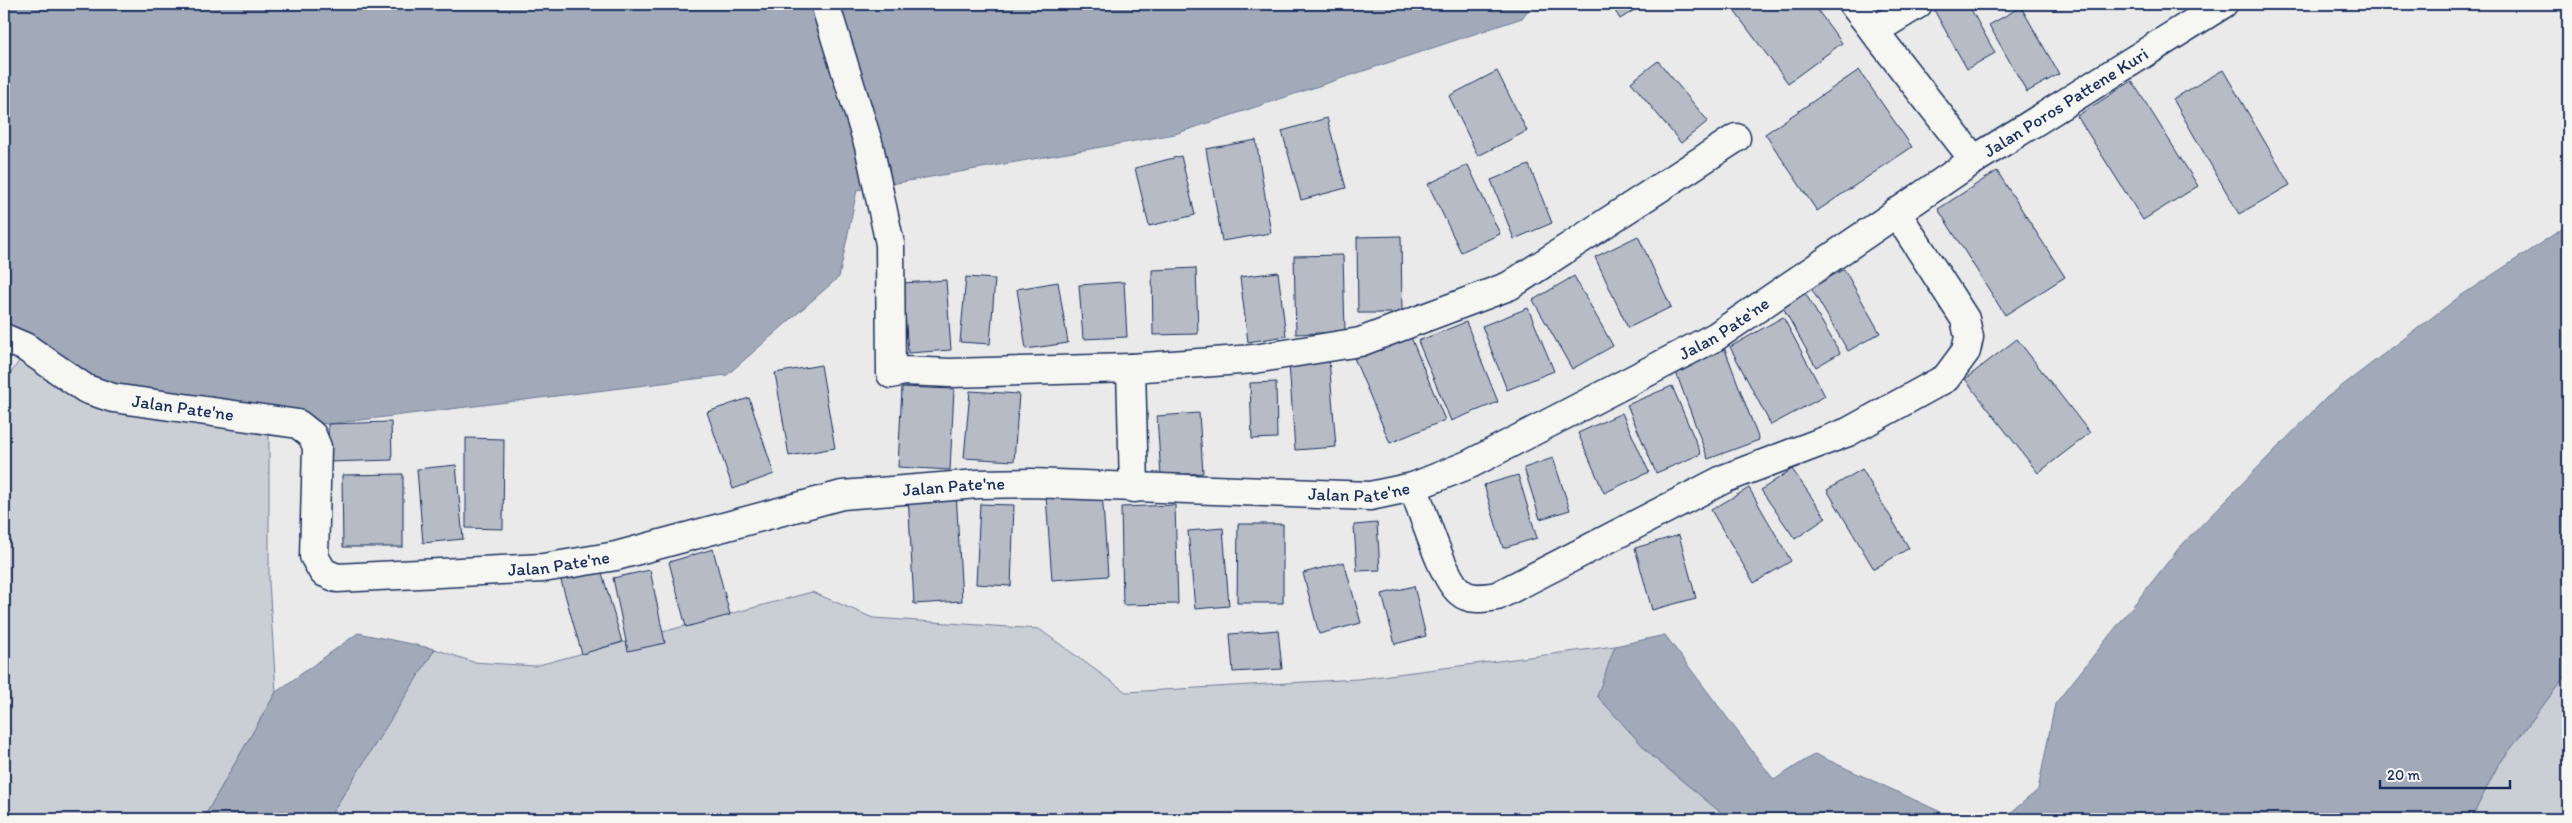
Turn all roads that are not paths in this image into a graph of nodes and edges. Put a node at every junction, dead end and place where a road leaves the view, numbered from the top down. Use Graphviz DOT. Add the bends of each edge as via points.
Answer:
graph roads {
  1 [pos="825,4"];
  2 [pos="1853,4"];
  3 [pos="1918,4"];
  4 [pos="2223,4"];
  5 [pos="1874,31"];
  6 [pos="1736,138"];
  7 [pos="1974,160"];
  8 [pos="1896,212"];
  9 [pos="4,338"];
  10 [pos="1131,368"];
  11 [pos="1413,487"];
  12 [pos="1134,488"];
  1 -- 10 [label="street" via="869,146 890,244 891,374 904,371 950,373"];
  2 -- 5 [label="street, Jalan Poros Pattene Kuri"];
  3 -- 5 [label="street"];
  4 -- 7 [label="street, Jalan Poros Pattene Kuri"];
  5 -- 7 [label="street, Jalan Poros Pattene Kuri"];
  6 -- 10 [label="street" via="1509,286 1360,342 1254,359"];
  7 -- 8 [label="street, Jalan Pate'ne"];
  8 -- 11 [label="street, Jalan Pate'ne" via="1715,337 1470,464"];
  8 -- 11 [label="street" via="1965,319 1969,337 1966,351 1946,378 1848,432 1726,478 1497,596 1478,599 1461,594 1450,580"];
  9 -- 12 [label="street, Jalan Pate'ne" via="25,347 86,389 112,398 298,424 312,435 317,447 314,556 323,572 337,578 543,568 607,558 842,495 978,484"];
  10 -- 12 [label="street"];
  11 -- 12 [label="street, Jalan Pate'ne" via="1370,496"];
}
